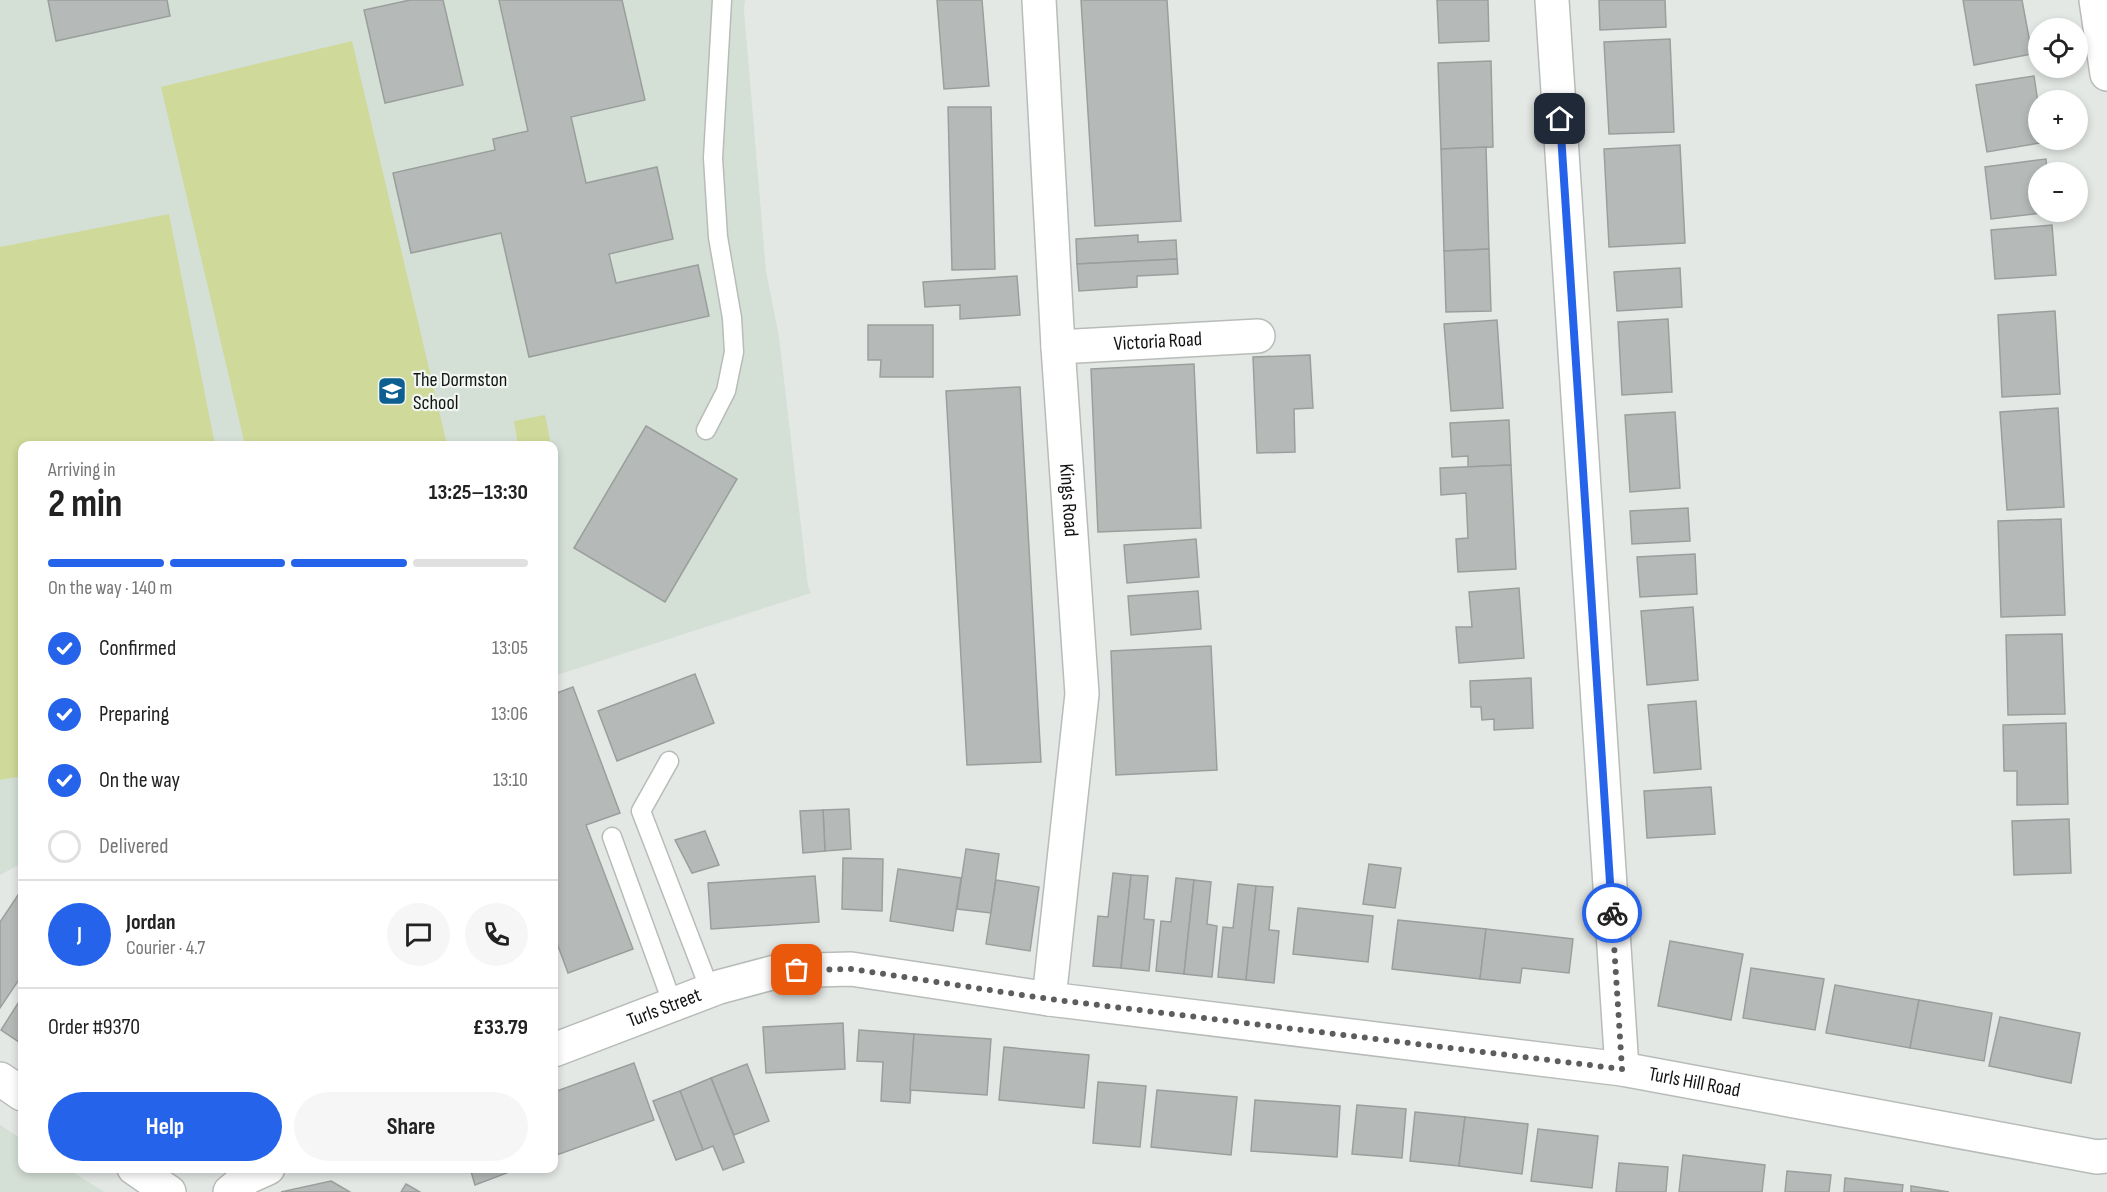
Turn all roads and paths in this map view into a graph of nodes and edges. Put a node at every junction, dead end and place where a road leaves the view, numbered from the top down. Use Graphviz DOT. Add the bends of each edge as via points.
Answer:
graph roads {
  1 [pos="722,0"];
  2 [pos="1038,0"];
  3 [pos="1552,0"];
  4 [pos="2096,0"];
  5 [pos="2107,74"];
  6 [pos="1258,336"];
  7 [pos="1058,347"];
  8 [pos="706,430"];
  9 [pos="669,761"];
  10 [pos="612,837"];
  11 [pos="779,971"];
  12 [pos="710,990"];
  13 [pos="1049,999"];
  14 [pos="673,1005"];
  15 [pos="558,1048"];
  16 [pos="1622,1069"];
  17 [pos="0,1079"];
  18 [pos="18,1091"];
  19 [pos="2107,1156"];
  20 [pos="141,1173"];
  21 [pos="257,1173"];
  22 [pos="169,1192"];
  23 [pos="230,1192"];
  1 -- 8 [label="lane" via="713,158 718,237 734,352 726,392"];
  2 -- 7 [label="street, Kings Road"];
  3 -- 16 [label="street"];
  4 -- 5 [label="street"];
  6 -- 7 [label="street, Victoria Road"];
  7 -- 13 [label="street, Kings Road" via="1082,694"];
  9 -- 12 [label="lane" via="641,811"];
  10 -- 14 [label="lane"];
  11 -- 12 [label="street, Turls Street"];
  11 -- 13 [label="street, Turls Hill Road" via="851,969"];
  12 -- 14 [label="street, Turls Street"];
  13 -- 16 [label="street, Turls Hill Road"];
  14 -- 15 [label="street, Turls Street"];
  16 -- 19 [label="street, Turls Hill Road"];
  17 -- 18 [label="street"];
  20 -- 22 [label="street"];
  21 -- 23 [label="street"];
}
